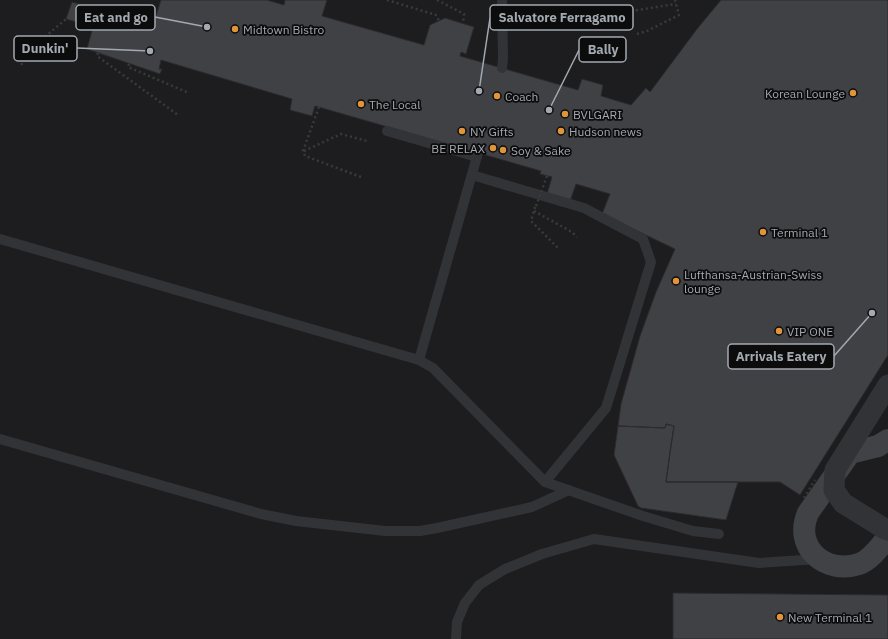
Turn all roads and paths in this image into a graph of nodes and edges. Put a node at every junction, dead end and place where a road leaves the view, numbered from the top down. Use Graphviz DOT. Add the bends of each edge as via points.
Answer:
graph roads {
  1 [pos="387,0"];
  2 [pos="437,0"];
  3 [pos="502,0"];
  4 [pos="675,0"];
  5 [pos="676,4"];
  6 [pos="631,11"];
  7 [pos="66,18"];
  8 [pos="439,21"];
  9 [pos="463,23"];
  10 [pos="637,34"];
  11 [pos="98,53"];
  12 [pos="129,64"];
  13 [pos="22,65"];
  14 [pos="502,68"];
  15 [pos="189,93"];
  16 [pos="319,108"];
  17 [pos="178,115"];
  18 [pos="387,131"];
  19 [pos="366,141"];
  20 [pos="303,151"];
  21 [pos="472,175"];
  22 [pos="547,176"];
  23 [pos="361,177"];
  24 [pos="534,211"];
  25 [pos="577,236"];
  26 [pos="0,240"];
  27 [pos="559,249"];
  28 [pos="419,360"];
  29 [pos="888,385"];
  30 [pos="0,439"];
  31 [pos="888,440"];
  32 [pos="545,482"];
  33 [pos="569,490"];
  34 [pos="888,530"];
  35 [pos="719,534"];
  36 [pos="888,537"];
  37 [pos="818,559"];
  38 [pos="456,639"];
  1 -- 8 [label="path" via="436,15"];
  2 -- 9 [label="path" via="464,14"];
  3 -- 14 [label="lane"];
  4 -- 5 [label="path"];
  5 -- 6 [label="path"];
  5 -- 10 [label="path" via="679,15"];
  7 -- 13 [label="path" via="20,58"];
  11 -- 17 [label="path" via="97,56"];
  12 -- 15 [label="path" via="128,67"];
  16 -- 20 [label="path"];
  18 -- 21 [label="lane" via="477,155"];
  19 -- 20 [label="path" via="341,134"];
  20 -- 23 [label="path" via="305,156"];
  21 -- 28 [label="lane"];
  21 -- 32 [label="lane" via="584,208 643,239 651,262 606,408"];
  22 -- 24 [label="path, bridge"];
  24 -- 25 [label="path"];
  24 -- 27 [label="path" via="531,220"];
  26 -- 28 [label="lane"];
  28 -- 32 [label="lane" via="433,368"];
  29 -- 34 [label="street, bridge" via="835,470 834,490 843,503"];
  30 -- 33 [label="lane" via="261,514 296,521 385,531 420,531 532,507"];
  31 -- 37 [label="street" via="878,446 850,453 808,513 804,522 804,535"];
  32 -- 33 [label="lane"];
  33 -- 35 [label="lane" via="693,531"];
  36 -- 37 [label="street" via="860,564 837,567"];
  37 -- 38 [label="lane" via="759,563 594,539 542,554 505,569 479,585 465,603 456,622"];
}
